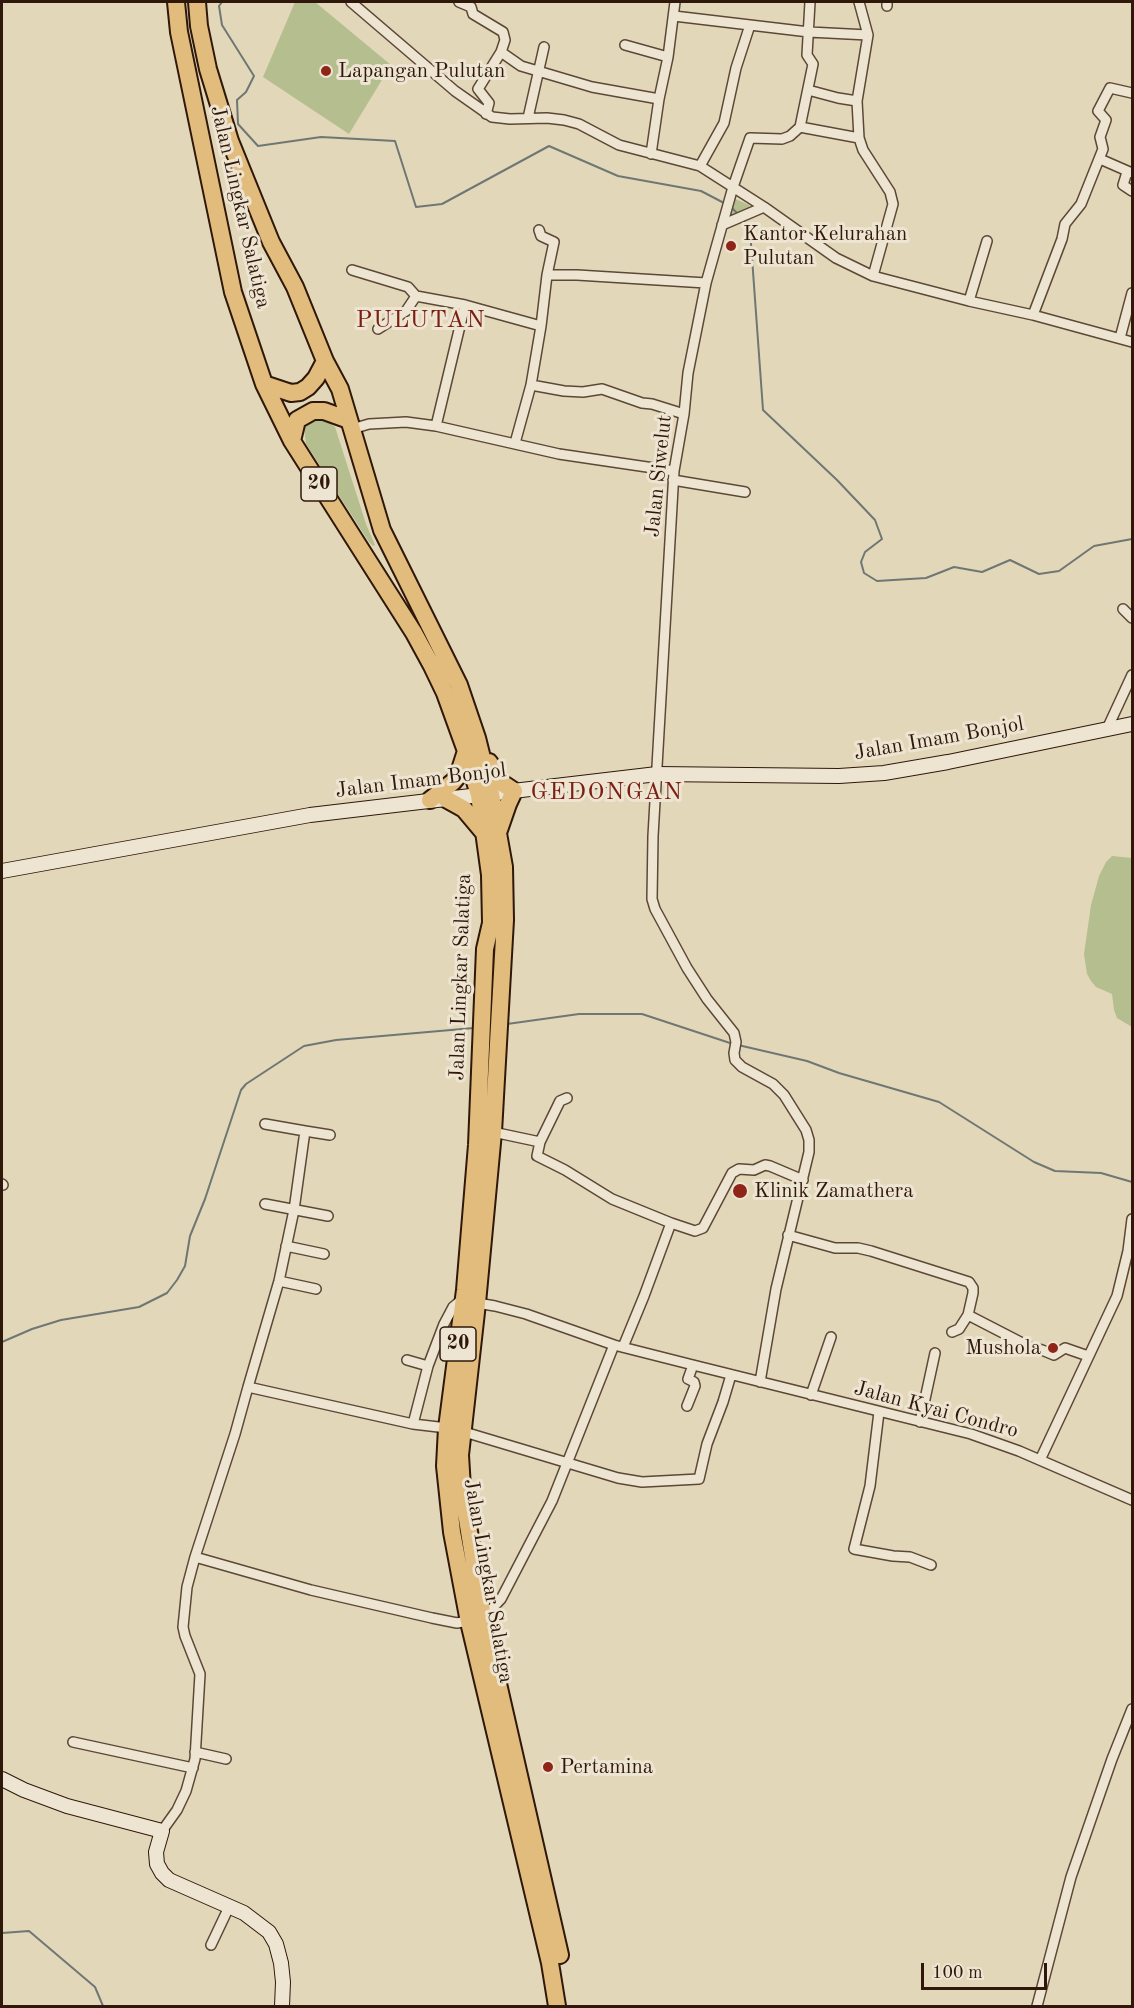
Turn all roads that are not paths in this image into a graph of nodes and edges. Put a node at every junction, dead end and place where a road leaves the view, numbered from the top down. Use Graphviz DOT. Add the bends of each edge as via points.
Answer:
graph roads {
  1 [pos="176,2"];
  2 [pos="197,2"];
  3 [pos="351,2"];
  4 [pos="459,2"];
  5 [pos="675,2"];
  6 [pos="810,2"];
  7 [pos="859,2"];
  8 [pos="674,16"];
  9 [pos="750,25"];
  10 [pos="808,32"];
  11 [pos="868,35"];
  12 [pos="625,45"];
  13 [pos="544,47"];
  14 [pos="501,52"];
  15 [pos="668,57"];
  16 [pos="539,71"];
  17 [pos="808,90"];
  18 [pos="1132,93"];
  19 [pos="658,99"];
  20 [pos="857,100"];
  21 [pos="486,114"];
  22 [pos="528,118"];
  23 [pos="800,128"];
  24 [pos="859,138"];
  25 [pos="651,154"];
  26 [pos="1100,159"];
  27 [pos="700,166"];
  28 [pos="1130,173"];
  29 [pos="733,187"];
  30 [pos="1132,191"];
  31 [pos="764,207"];
  32 [pos="722,225"];
  33 [pos="539,230"];
  34 [pos="987,241"];
  35 [pos="352,270"];
  36 [pos="548,275"];
  37 [pos="873,276"];
  38 [pos="706,283"];
  39 [pos="1132,293"];
  40 [pos="416,296"];
  41 [pos="969,301"];
  42 [pos="465,305"];
  43 [pos="1034,315"];
  44 [pos="541,326"];
  45 [pos="378,329"];
  46 [pos="1120,338"];
  47 [pos="1132,342"];
  48 [pos="325,361"];
  49 [pos="264,384"];
  50 [pos="531,385"];
  51 [pos="684,414"];
  52 [pos="350,424"];
  53 [pos="436,426"];
  54 [pos="292,441"];
  55 [pos="515,443"];
  56 [pos="673,475"];
  57 [pos="745,492"];
  58 [pos="1123,609"];
  59 [pos="1132,618"];
  60 [pos="1132,675"];
  61 [pos="1132,724"];
  62 [pos="1107,729"];
  63 [pos="477,738"];
  64 [pos="466,751"];
  65 [pos="657,774"];
  66 [pos="514,791"];
  67 [pos="485,794"];
  68 [pos="438,800"];
  69 [pos="491,836"];
  70 [pos="2,871"];
  71 [pos="567,1098"];
  72 [pos="265,1124"];
  73 [pos="305,1131"];
  74 [pos="493,1132"];
  75 [pos="330,1135"];
  76 [pos="540,1142"];
  77 [pos="802,1180"];
  78 [pos="265,1204"];
  79 [pos="294,1210"];
  80 [pos="328,1216"];
  81 [pos="1132,1219"];
  82 [pos="671,1224"];
  83 [pos="788,1235"];
  84 [pos="286,1246"];
  85 [pos="324,1254"];
  86 [pos="279,1281"];
  87 [pos="316,1290"];
  88 [pos="470,1303"];
  89 [pos="968,1315"];
  90 [pos="952,1332"];
  91 [pos="831,1337"];
  92 [pos="619,1346"];
  93 [pos="935,1353"];
  94 [pos="1088,1356"];
  95 [pos="406,1360"];
  96 [pos="693,1365"];
  97 [pos="428,1366"];
  98 [pos="731,1375"];
  99 [pos="759,1382"];
  100 [pos="248,1387"];
  101 [pos="811,1395"];
  102 [pos="687,1406"];
  103 [pos="879,1412"];
  104 [pos="920,1422"];
  105 [pos="413,1424"];
  106 [pos="454,1429"];
  107 [pos="1040,1460"];
  108 [pos="566,1464"];
  109 [pos="1132,1500"];
  110 [pos="195,1557"];
  111 [pos="931,1565"];
  112 [pos="476,1620"];
  113 [pos="1132,1709"];
  114 [pos="73,1742"];
  115 [pos="195,1752"];
  116 [pos="226,1759"];
  117 [pos="193,1768"];
  118 [pos="2,1779"];
  119 [pos="162,1831"];
  120 [pos="230,1906"];
  121 [pos="211,1945"];
  122 [pos="282,2007"];
  123 [pos="557,2007"];
  124 [pos="567,2007"];
  125 [pos="1037,2007"];
  1 -- 49 [label="highway, Jalan Lingkar Salatiga / 20" via="233,292"];
  2 -- 48 [label="highway, Jalan Lingkar Salatiga / 20" via="208,69 230,141"];
  3 -- 21 [label="street"];
  4 -- 14 [label="street" via="505,34"];
  5 -- 8 [label="street"];
  6 -- 10 [label="street"];
  7 -- 11 [label="street"];
  8 -- 9 [label="street"];
  8 -- 15 [label="street"];
  9 -- 10 [label="street"];
  9 -- 27 [label="street" via="724,123"];
  10 -- 11 [label="street"];
  10 -- 17 [label="street" via="807,54 813,64"];
  11 -- 20 [label="street"];
  12 -- 15 [label="street"];
  13 -- 16 [label="street"];
  14 -- 16 [label="street" via="516,64"];
  14 -- 21 [label="street" via="478,89 489,103"];
  15 -- 19 [label="street"];
  16 -- 19 [label="street" via="592,87"];
  16 -- 22 [label="street"];
  17 -- 20 [label="street"];
  17 -- 23 [label="street"];
  18 -- 26 [label="street" via="1108,90 1098,111 1107,120 1100,137"];
  19 -- 25 [label="street"];
  20 -- 24 [label="street"];
  21 -- 22 [label="street" via="501,119"];
  22 -- 25 [label="street" via="579,124 619,145"];
  23 -- 24 [label="street"];
  23 -- 29 [label="street, Jalan Siwelut" via="782,139 750,138"];
  24 -- 37 [label="street" via="892,198"];
  25 -- 27 [label="street"];
  26 -- 28 [label="street"];
  26 -- 43 [label="street" via="1081,204 1065,224"];
  27 -- 29 [label="street"];
  28 -- 30 [label="street" via="1123,184"];
  29 -- 31 [label="street"];
  29 -- 32 [label="street, Jalan Siwelut"];
  31 -- 32 [label="street"];
  31 -- 37 [label="street" via="836,258"];
  32 -- 38 [label="street, Jalan Siwelut"];
  33 -- 36 [label="street" via="541,236 554,244"];
  34 -- 41 [label="street"];
  35 -- 40 [label="street" via="408,287"];
  36 -- 38 [label="street"];
  36 -- 44 [label="street"];
  37 -- 41 [label="street"];
  38 -- 51 [label="street, Jalan Siwelut"];
  39 -- 46 [label="street"];
  40 -- 42 [label="street"];
  40 -- 45 [label="street" via="406,311"];
  41 -- 43 [label="street"];
  42 -- 44 [label="street"];
  42 -- 53 [label="street"];
  43 -- 46 [label="street"];
  44 -- 50 [label="street"];
  46 -- 47 [label="street"];
  48 -- 49 [label="highway" via="316,378 300,392"];
  48 -- 52 [label="highway, Jalan Lingkar Salatiga / 20" via="340,389"];
  49 -- 54 [label="highway, Jalan Lingkar Salatiga / 20"];
  50 -- 51 [label="street" via="564,391 602,389"];
  50 -- 55 [label="street"];
  51 -- 56 [label="street, Jalan Siwelut"];
  52 -- 53 [label="street" via="406,422"];
  52 -- 54 [label="highway" via="324,411 313,411 297,420"];
  52 -- 63 [label="highway, Jalan Lingkar Salatiga / 20" via="382,530 459,685"];
  53 -- 55 [label="street"];
  54 -- 64 [label="highway, Jalan Lingkar Salatiga / 20" via="414,633 445,693"];
  55 -- 56 [label="street"];
  56 -- 57 [label="street"];
  56 -- 65 [label="street, Jalan Siwelut"];
  58 -- 59 [label="street"];
  60 -- 62 [label="street"];
  61 -- 62 [label="main road, Jalan Imam Bonjol"];
  62 -- 65 [label="main road, Jalan Imam Bonjol" via="884,773"];
  63 -- 66 [label="highway" via="494,773"];
  63 -- 67 [label="highway, Jalan Lingkar Salatiga / 20"];
  64 -- 67 [label="highway, Jalan Lingkar Salatiga / 20"];
  64 -- 68 [label="highway" via="458,776"];
  65 -- 66 [label="main road, Jalan Imam Bonjol"];
  65 -- 77 [label="street" via="652,899 655,909 687,968 734,1033 736,1062 773,1084 792,1105 806,1130 809,1152"];
  66 -- 67 [label="main road, Jalan Imam Bonjol"];
  66 -- 69 [label="highway"];
  67 -- 68 [label="main road, Jalan Imam Bonjol"];
  67 -- 69 [label="highway, Jalan Lingkar Salatiga / 20"];
  68 -- 69 [label="highway" via="464,809"];
  68 -- 70 [label="main road, Jalan Imam Bonjol" via="310,815"];
  69 -- 74 [label="highway, Jalan Lingkar Salatiga / 20" via="504,867 505,920"];
  69 -- 88 [label="highway, Jalan Lingkar Salatiga / 20"];
  71 -- 76 [label="street" via="560,1101"];
  72 -- 73 [label="street"];
  73 -- 75 [label="street"];
  73 -- 79 [label="street"];
  74 -- 76 [label="street"];
  74 -- 88 [label="highway, Jalan Lingkar Salatiga / 20"];
  76 -- 82 [label="street" via="539,1158 612,1199"];
  77 -- 82 [label="street" via="770,1166 739,1169 732,1173 703,1228 695,1231"];
  77 -- 83 [label="street"];
  78 -- 79 [label="street"];
  79 -- 80 [label="street"];
  79 -- 84 [label="street"];
  81 -- 94 [label="street" via="1116,1296"];
  82 -- 92 [label="street"];
  83 -- 89 [label="street" via="835,1248 872,1251 969,1282 974,1293"];
  83 -- 99 [label="street"];
  84 -- 85 [label="street"];
  84 -- 86 [label="street"];
  86 -- 87 [label="street"];
  86 -- 100 [label="street"];
  88 -- 92 [label="street, Jalan Kyai Condro" via="526,1314"];
  88 -- 97 [label="street" via="453,1306"];
  88 -- 106 [label="highway, Jalan Lingkar Salatiga / 20"];
  89 -- 90 [label="street" via="959,1329"];
  89 -- 94 [label="street" via="1032,1348 1054,1355 1065,1348"];
  91 -- 101 [label="street"];
  92 -- 96 [label="street, Jalan Kyai Condro"];
  92 -- 108 [label="street"];
  93 -- 104 [label="street"];
  94 -- 107 [label="street"];
  95 -- 97 [label="street"];
  96 -- 98 [label="street, Jalan Kyai Condro"];
  96 -- 102 [label="street" via="688,1379 695,1386"];
  97 -- 105 [label="street"];
  98 -- 99 [label="street, Jalan Kyai Condro"];
  98 -- 108 [label="street" via="699,1479 642,1482"];
  99 -- 101 [label="street, Jalan Kyai Condro"];
  100 -- 105 [label="street"];
  100 -- 110 [label="street"];
  101 -- 103 [label="street, Jalan Kyai Condro"];
  103 -- 104 [label="street, Jalan Kyai Condro"];
  103 -- 111 [label="street" via="870,1486 854,1549 910,1557"];
  104 -- 107 [label="street, Jalan Kyai Condro" via="971,1434"];
  105 -- 106 [label="street"];
  106 -- 108 [label="street"];
  106 -- 112 [label="highway, Jalan Lingkar Salatiga / 20"];
  107 -- 109 [label="street, Jalan Kyai Condro"];
  108 -- 112 [label="street" via="552,1501 501,1599"];
  110 -- 112 [label="street" via="386,1608 457,1623"];
  110 -- 115 [label="street" via="183,1627 200,1674"];
  112 -- 123 [label="highway, Jalan Lingkar Salatiga / 20"];
  112 -- 124 [label="highway, Jalan Lingkar Salatiga / 20" via="559,1952"];
  113 -- 125 [label="street" via="1071,1877"];
  114 -- 117 [label="street"];
  115 -- 116 [label="street"];
  115 -- 117 [label="street"];
  117 -- 119 [label="street" via="177,1810"];
  118 -- 119 [label="main road" via="68,1806"];
  119 -- 120 [label="main road" via="156,1852 162,1873"];
  120 -- 121 [label="street"];
  120 -- 122 [label="main road" via="258,1922 276,1944 283,1982"];
}
